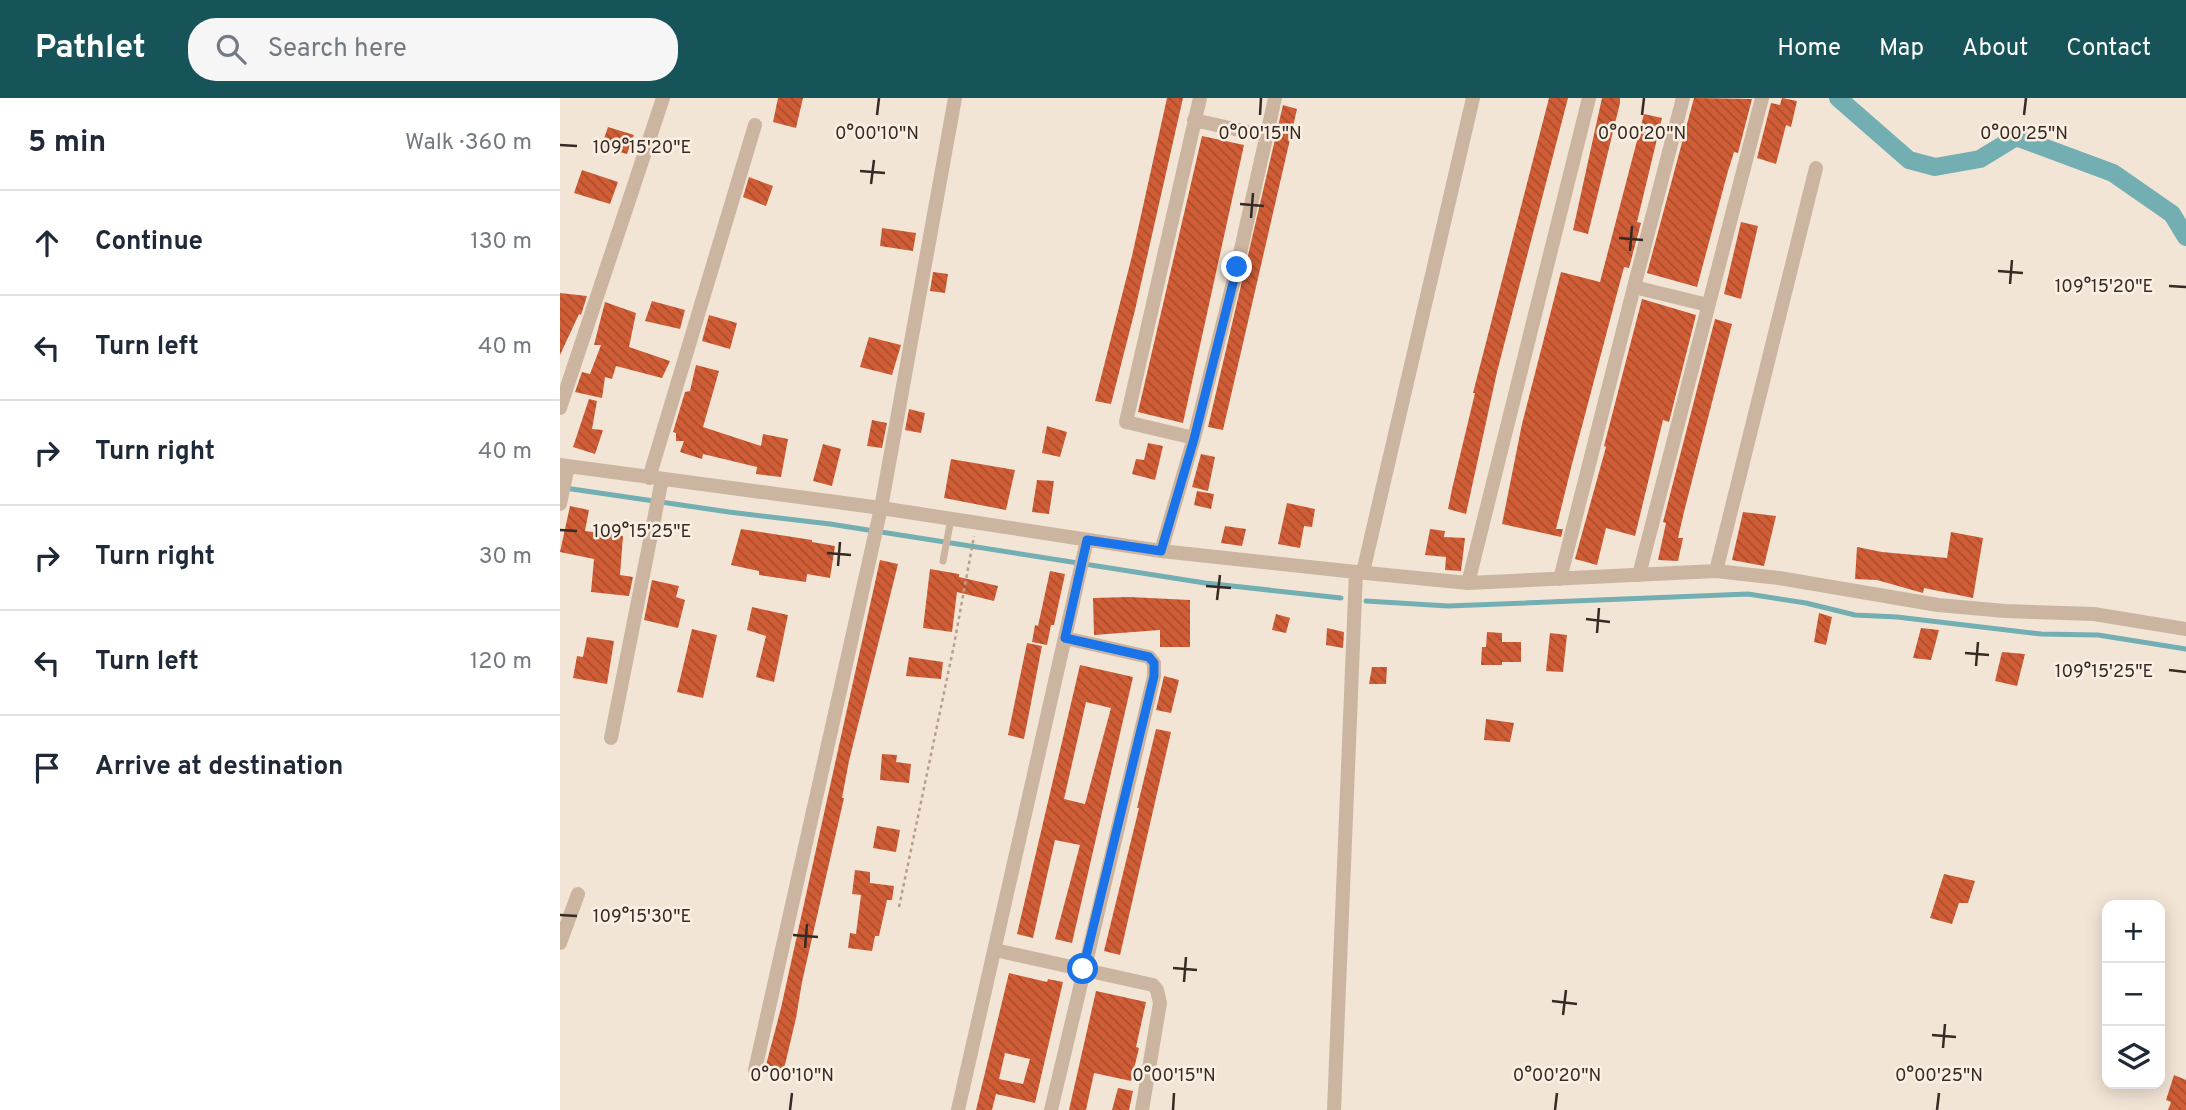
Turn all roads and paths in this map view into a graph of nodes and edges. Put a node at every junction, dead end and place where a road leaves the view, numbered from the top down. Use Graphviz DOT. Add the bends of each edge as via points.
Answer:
graph roads {
  1 [pos="663,98"];
  2 [pos="955,98"];
  3 [pos="1200,98"];
  4 [pos="1275,98"];
  5 [pos="1473,98"];
  6 [pos="1588,98"];
  7 [pos="1683,98"];
  8 [pos="1762,98"];
  9 [pos="1194,120"];
  10 [pos="755,125"];
  11 [pos="1266,136"];
  12 [pos="1816,168"];
  13 [pos="1633,287"];
  14 [pos="1708,305"];
  15 [pos="560,408"];
  16 [pos="1194,439"];
  17 [pos="565,469"];
  18 [pos="657,482"];
  19 [pos="561,501"];
  20 [pos="880,512"];
  21 [pos="950,525"];
  22 [pos="975,534"];
  23 [pos="1086,545"];
  24 [pos="1161,551"];
  25 [pos="944,557"];
  26 [pos="1716,571"];
  27 [pos="1359,572"];
  28 [pos="1639,575"];
  29 [pos="1560,579"];
  30 [pos="1468,583"];
  31 [pos="2186,629"];
  32 [pos="1065,638"];
  33 [pos="611,738"];
  34 [pos="578,894"];
  35 [pos="899,907"];
  36 [pos="560,943"];
  37 [pos="995,950"];
  38 [pos="1083,969"];
  39 [pos="755,1070"];
  40 [pos="958,1110"];
  41 [pos="1051,1110"];
  42 [pos="1142,1110"];
  43 [pos="1334,1110"];
  1 -- 15 [label="street"];
  2 -- 20 [label="street"];
  3 -- 9 [label="street"];
  4 -- 11 [label="street"];
  5 -- 27 [label="street"];
  6 -- 30 [label="street"];
  7 -- 13 [label="street"];
  8 -- 14 [label="street"];
  9 -- 11 [label="street"];
  9 -- 16 [label="street" via="1126,422"];
  10 -- 18 [label="street"];
  11 -- 16 [label="street"];
  12 -- 26 [label="street"];
  13 -- 14 [label="street"];
  13 -- 29 [label="street"];
  14 -- 28 [label="street"];
  16 -- 24 [label="street"];
  17 -- 18 [label="street"];
  17 -- 19 [label="street"];
  18 -- 20 [label="street"];
  18 -- 33 [label="street" via="656,513"];
  20 -- 21 [label="street"];
  20 -- 39 [label="street"];
  21 -- 23 [label="street"];
  21 -- 25 [label="lane"];
  22 -- 35 [label="path"];
  23 -- 24 [label="street"];
  23 -- 32 [label="street"];
  24 -- 27 [label="street"];
  26 -- 28 [label="street"];
  26 -- 31 [label="street" via="1938,605 2094,614"];
  27 -- 30 [label="street"];
  27 -- 43 [label="street"];
  28 -- 29 [label="street"];
  29 -- 30 [label="street"];
  32 -- 37 [label="street"];
  32 -- 38 [label="street" via="1149,657 1154,663"];
  34 -- 36 [label="street"];
  37 -- 38 [label="street"];
  37 -- 40 [label="street"];
  38 -- 41 [label="street"];
  38 -- 42 [label="street" via="1153,985 1157,990 1160,1003"];
}
